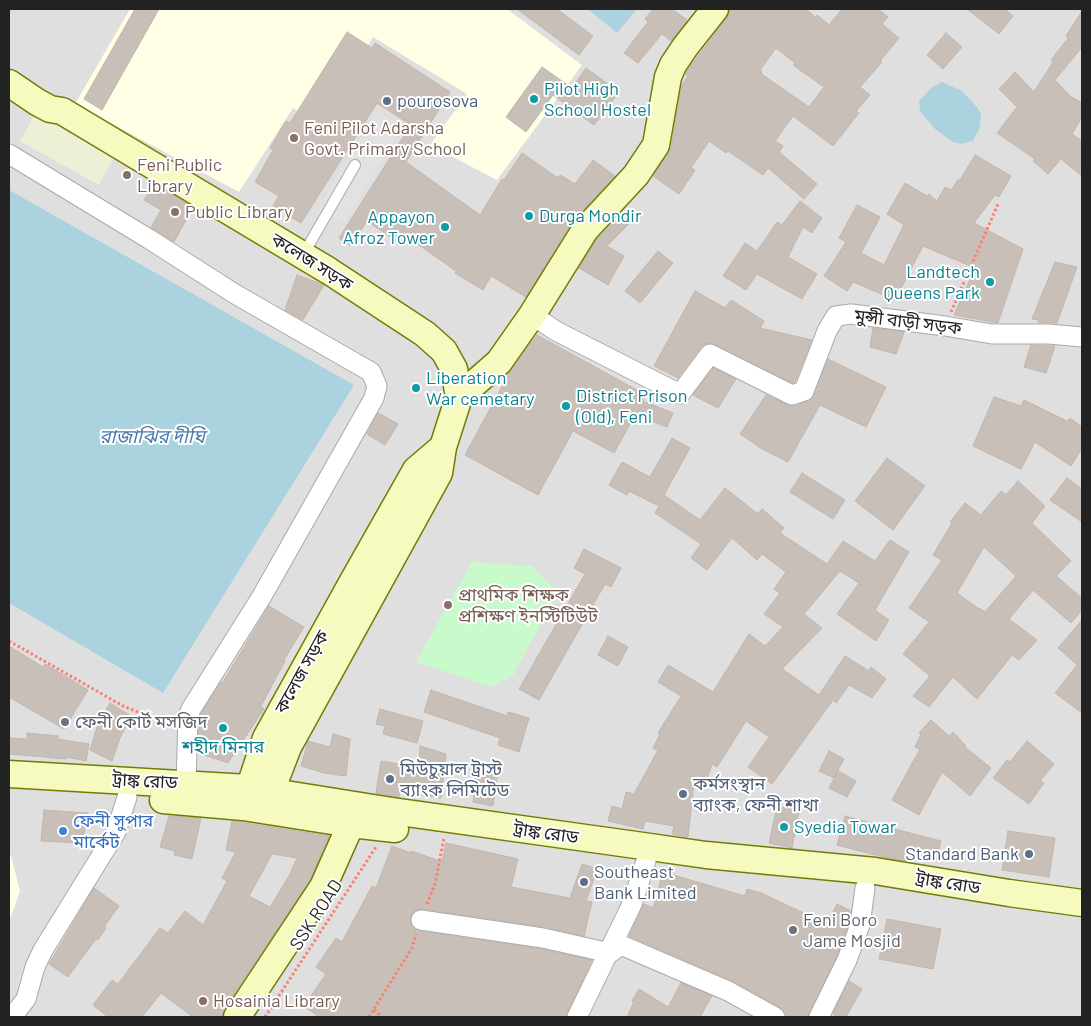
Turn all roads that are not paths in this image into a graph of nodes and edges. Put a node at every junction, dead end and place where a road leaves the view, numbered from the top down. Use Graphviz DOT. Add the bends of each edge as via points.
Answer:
graph roads {
  1 [pos="715,9"];
  2 [pos="9,66"];
  3 [pos="9,83"];
  4 [pos="62,112"];
  5 [pos="9,154"];
  6 [pos="355,166"];
  7 [pos="303,256"];
  8 [pos="532,315"];
  9 [pos="1082,337"];
  10 [pos="459,397"];
  11 [pos="9,774"];
  12 [pos="186,784"];
  13 [pos="9,790"];
  14 [pos="127,797"];
  15 [pos="257,799"];
  16 [pos="369,826"];
  17 [pos="646,860"];
  18 [pos="865,888"];
  19 [pos="1082,903"];
  20 [pos="1082,919"];
  21 [pos="421,920"];
  22 [pos="610,953"];
  23 [pos="12,1017"];
  24 [pos="238,1017"];
  25 [pos="254,1017"];
  26 [pos="577,1017"];
  27 [pos="774,1017"];
  28 [pos="820,1017"];
  1 -- 8 [label="main road" via="673,65 656,145 636,175 585,230"];
  2 -- 4 [label="main road, কলেজ সড়ক" via="54,98"];
  3 -- 4 [label="main road, কলেজ সড়ক" via="43,105"];
  4 -- 7 [label="main road, কলেজ সড়ক"];
  5 -- 12 [label="street" via="234,294 370,372 377,386 374,398 262,596 191,709"];
  6 -- 7 [label="lane"];
  7 -- 10 [label="main road, কলেজ সড়ক" via="425,334 444,351 454,369"];
  8 -- 9 [label="street, মুন্সী বাড়ী সড়ক" via="556,331 680,394 710,354 792,395 804,391 836,316 851,314 992,334"];
  8 -- 10 [label="main road" via="499,362"];
  10 -- 15 [label="main road, কলেজ সড়ক" via="443,447 439,473"];
  11 -- 12 [label="main road, ট্রাঙ্ক রোড"];
  12 -- 15 [label="main road, ট্রাঙ্ক রোড"];
  13 -- 14 [label="main road, ট্রাঙ্ক রোড"];
  14 -- 15 [label="main road, ট্রাঙ্ক রোড"];
  14 -- 23 [label="street" via="116,832 43,950 26,999"];
  15 -- 16 [label="main road, ট্রাঙ্ক রোড"];
  15 -- 19 [label="main road, ট্রাঙ্ক রোড" via="392,811 652,848 874,871"];
  16 -- 17 [label="main road, ট্রাঙ্ক রোড"];
  16 -- 24 [label="main road" via="323,888"];
  16 -- 25 [label="main road" via="335,894"];
  17 -- 18 [label="main road, ট্রাঙ্ক রোড"];
  17 -- 22 [label="street" via="632,904"];
  18 -- 20 [label="main road, ট্রাঙ্ক রোড"];
  18 -- 28 [label="street" via="860,925"];
  21 -- 22 [label="street" via="542,938"];
  22 -- 26 [label="street"];
  22 -- 27 [label="street" via="621,945 728,991"];
}
